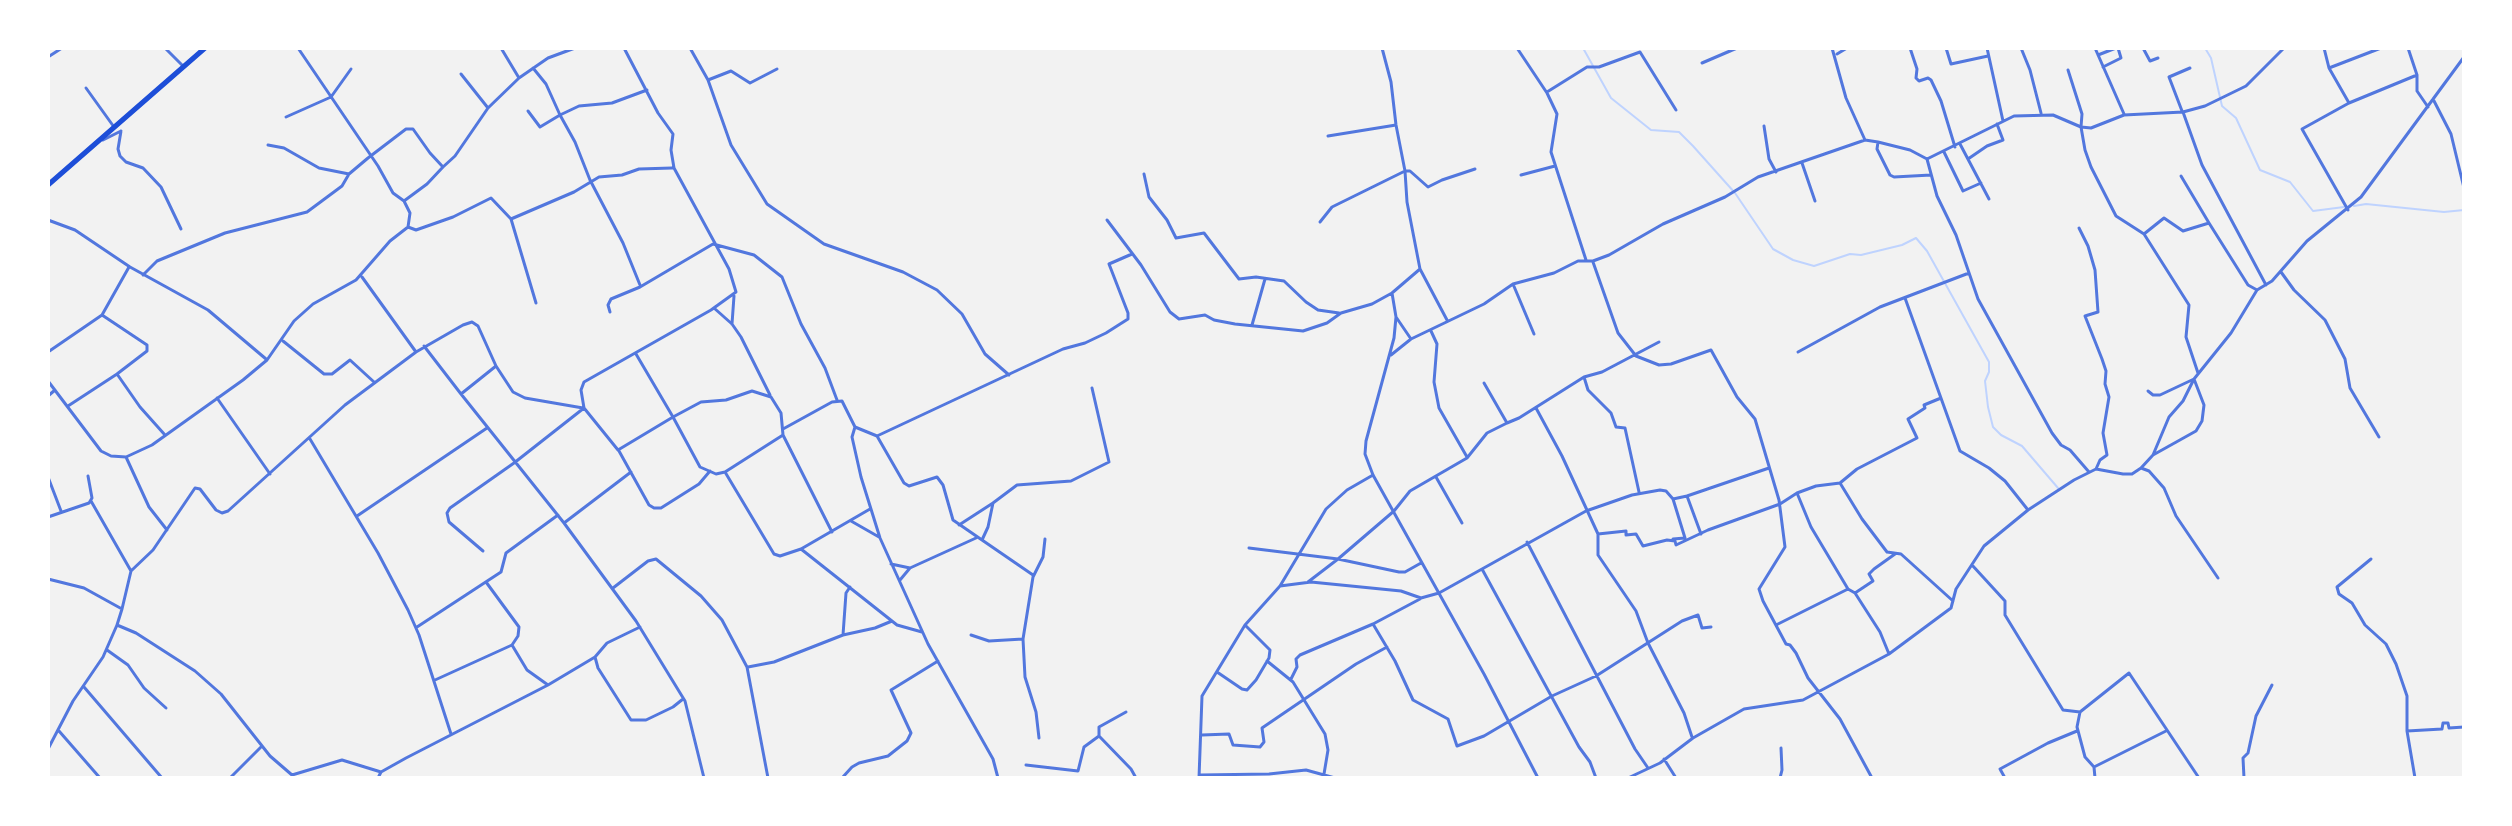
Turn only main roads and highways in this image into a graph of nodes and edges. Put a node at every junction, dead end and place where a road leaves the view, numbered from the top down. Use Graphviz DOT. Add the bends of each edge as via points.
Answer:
graph roads {
  1 [pos="205,48"];
  2 [pos="48,185"];
  1 -- 2 [label="main road"];
}
